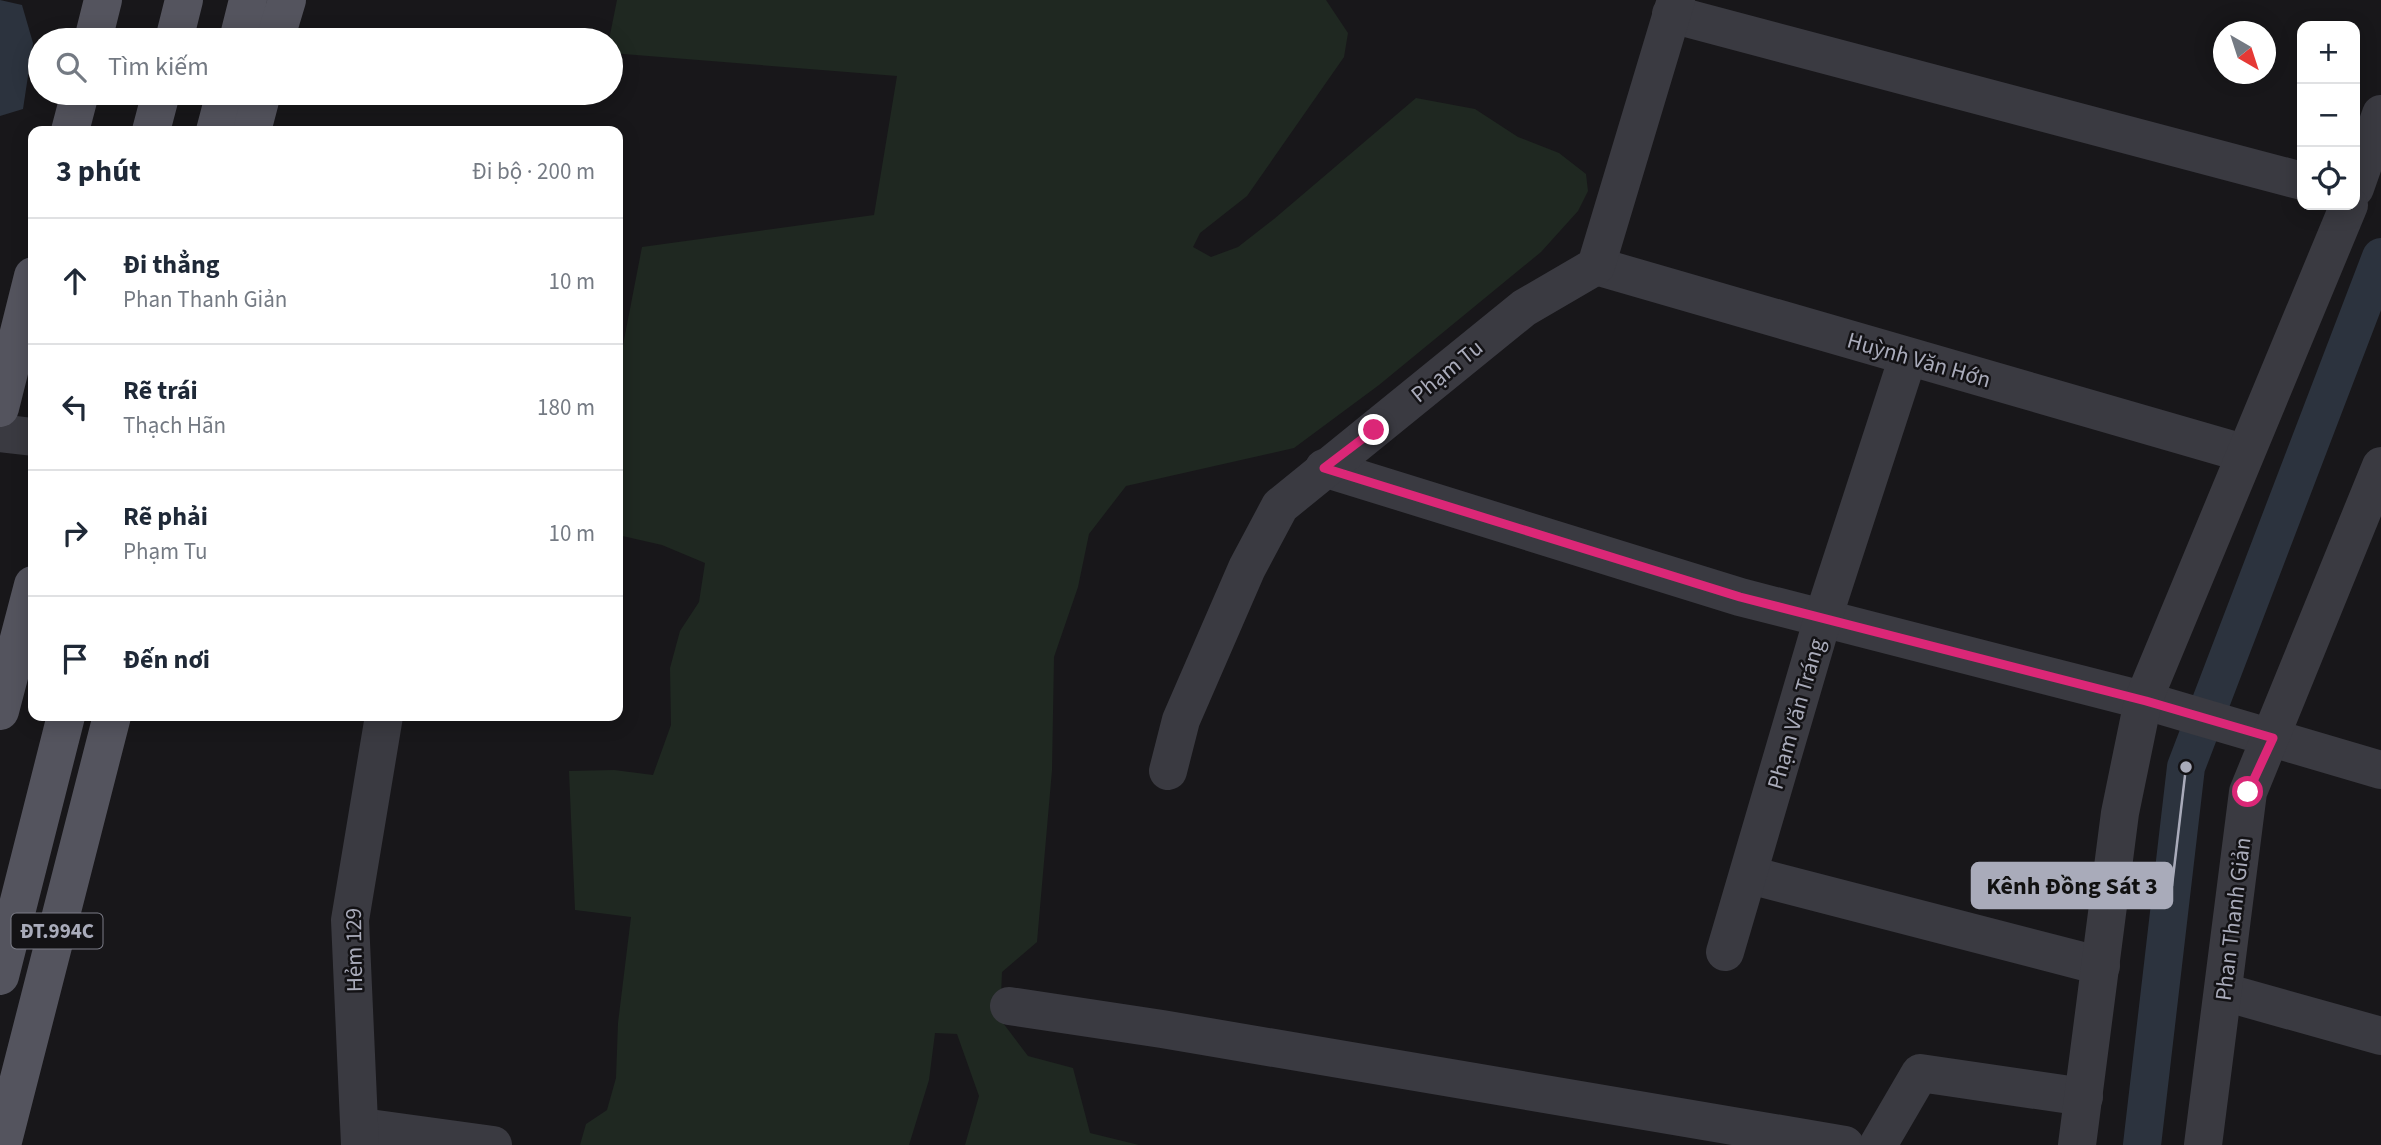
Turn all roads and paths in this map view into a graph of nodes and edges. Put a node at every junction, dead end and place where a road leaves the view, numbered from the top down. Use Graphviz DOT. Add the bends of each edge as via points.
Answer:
graph roads {
  1 [pos="103,0"];
  2 [pos="184,0"];
  3 [pos="248,0"];
  4 [pos="287,0"];
  5 [pos="1673,7"];
  6 [pos="96,28"];
  7 [pos="177,28"];
  8 [pos="241,28"];
  9 [pos="279,28"];
  10 [pos="77,105"];
  11 [pos="157,105"];
  12 [pos="222,105"];
  13 [pos="259,105"];
  14 [pos="2381,114"];
  15 [pos="71,126"];
  16 [pos="152,126"];
  17 [pos="216,126"];
  18 [pos="253,126"];
  19 [pos="2360,174"];
  20 [pos="2297,180"];
  21 [pos="2347,210"];
  22 [pos="1596,266"];
  23 [pos="28,289"];
  24 [pos="9,337"];
  25 [pos="1908,357"];
  26 [pos="0,408"];
  27 [pos="0,433"];
  28 [pos="28,436"];
  29 [pos="2243,453"];
  30 [pos="1324,468"];
  31 [pos="2379,476"];
  32 [pos="28,603"];
  33 [pos="1823,618"];
  34 [pos="2145,701"];
  35 [pos="0,711"];
  36 [pos="65,721"];
  37 [pos="111,721"];
  38 [pos="383,721"];
  39 [pos="2271,738"];
  40 [pos="2381,770"];
  41 [pos="1168,771"];
  42 [pos="1749,875"];
  43 [pos="1725,952"];
  44 [pos="2101,966"];
  45 [pos="0,976"];
  46 [pos="2224,992"];
  47 [pos="1009,1006"];
  48 [pos="2381,1036"];
  49 [pos="2084,1097"];
  50 [pos="361,1136"];
  51 [pos="2,1145"];
  52 [pos="493,1145"];
  53 [pos="1845,1145"];
  54 [pos="1878,1145"];
  55 [pos="2077,1145"];
  56 [pos="2203,1145"];
  1 -- 6 [label="main road"];
  2 -- 7 [label="main road"];
  3 -- 8 [label="main road"];
  4 -- 9 [label="main road"];
  5 -- 20 [label="street"];
  5 -- 22 [label="street"];
  10 -- 15 [label="main road"];
  11 -- 16 [label="main road"];
  12 -- 17 [label="main road"];
  13 -- 18 [label="main road"];
  14 -- 19 [label="street"];
  21 -- 29 [label="street"];
  22 -- 25 [label="street, Huỳnh Văn Hớn"];
  22 -- 30 [label="street, Phạm Tu" via="1524,308"];
  23 -- 24 [label="main road"];
  24 -- 26 [label="main road"];
  25 -- 29 [label="street, Huỳnh Văn Hớn"];
  25 -- 33 [label="street, Phạm Văn Tráng"];
  27 -- 28 [label="street"];
  29 -- 34 [label="street"];
  30 -- 33 [label="street" via="1740,597"];
  30 -- 41 [label="street, Phạm Tu" via="1280,506 1247,568 1181,720"];
  31 -- 39 [label="street, Phan Thanh Giản"];
  32 -- 35 [label="main road"];
  33 -- 34 [label="street"];
  33 -- 42 [label="street, Phạm Văn Tráng"];
  34 -- 39 [label="street"];
  34 -- 44 [label="street" via="2120,813"];
  36 -- 45 [label="main road, ĐT.994C"];
  37 -- 51 [label="main road, ĐT.994C"];
  38 -- 50 [label="street, Hẻm 129" via="350,920"];
  39 -- 40 [label="street"];
  39 -- 46 [label="street, Phan Thanh Giản" via="2248,792"];
  42 -- 43 [label="street, Phạm Văn Tráng"];
  42 -- 44 [label="street"];
  44 -- 49 [label="street"];
  46 -- 48 [label="street"];
  46 -- 56 [label="street, Phan Thanh Giản"];
  47 -- 53 [label="street"];
  49 -- 54 [label="street" via="1920,1073"];
  49 -- 55 [label="street"];
  50 -- 52 [label="street"];
}
